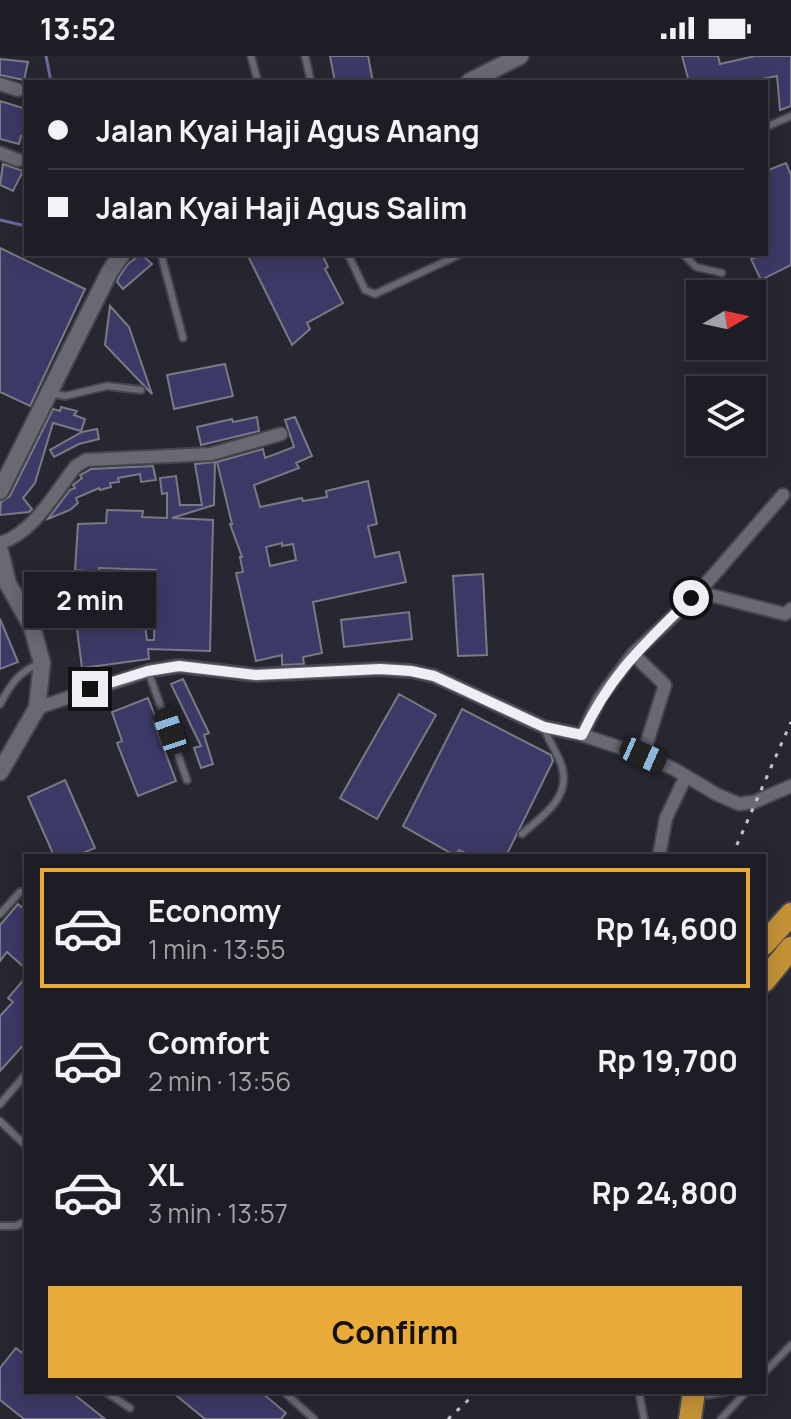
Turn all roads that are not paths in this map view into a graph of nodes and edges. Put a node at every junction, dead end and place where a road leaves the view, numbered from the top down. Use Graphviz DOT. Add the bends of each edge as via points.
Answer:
graph roads {
  1 [pos="251,56"];
  2 [pos="305,56"];
  3 [pos="520,56"];
  4 [pos="257,80"];
  5 [pos="311,80"];
  6 [pos="473,80"];
  7 [pos="0,84"];
  8 [pos="18,90"];
  9 [pos="791,116"];
  10 [pos="768,126"];
  11 [pos="0,153"];
  12 [pos="18,160"];
  13 [pos="121,256"];
  14 [pos="162,256"];
  15 [pos="349,256"];
  16 [pos="457,256"];
  17 [pos="685,256"];
  18 [pos="722,273"];
  19 [pos="183,338"];
  20 [pos="141,390"];
  21 [pos="49,392"];
  22 [pos="281,434"];
  23 [pos="1,486"];
  24 [pos="783,495"];
  25 [pos="0,543"];
  26 [pos="0,551"];
  27 [pos="143,580"];
  28 [pos="697,594"];
  29 [pos="791,609"];
  30 [pos="32,627"];
  31 [pos="633,654"];
  32 [pos="42,663"];
  33 [pos="148,671"];
  34 [pos="0,704"];
  35 [pos="37,708"];
  36 [pos="544,727"];
  37 [pos="582,735"];
  38 [pos="643,755"];
  39 [pos="0,772"];
  40 [pos="686,776"];
  41 [pos="187,780"];
  42 [pos="791,786"];
  43 [pos="522,834"];
  44 [pos="659,854"];
  45 [pos="24,891"];
  46 [pos="0,914"];
  47 [pos="791,914"];
  48 [pos="766,942"];
  49 [pos="791,948"];
  50 [pos="766,979"];
  51 [pos="24,1076"];
  52 [pos="0,1104"];
  53 [pos="0,1121"];
  54 [pos="24,1144"];
  55 [pos="24,1222"];
  56 [pos="0,1226"];
  57 [pos="791,1345"];
  58 [pos="766,1371"];
  59 [pos="109,1394"];
  60 [pos="286,1394"];
  61 [pos="639,1394"];
  62 [pos="708,1394"];
  63 [pos="709,1394"];
  64 [pos="742,1394"];
  65 [pos="130,1408"];
  66 [pos="314,1419"];
  67 [pos="644,1419"];
  68 [pos="690,1419"];
  69 [pos="706,1419"];
  70 [pos="721,1419"];
  1 -- 4 [label="lane"];
  2 -- 5 [label="lane"];
  3 -- 6 [label="street"];
  7 -- 8 [label="street"];
  9 -- 10 [label="lane"];
  11 -- 12 [label="street"];
  13 -- 21 [label="street"];
  14 -- 19 [label="lane"];
  15 -- 16 [label="lane" via="365,290 375,294"];
  17 -- 18 [label="lane" via="696,267"];
  20 -- 21 [label="lane" via="107,386 65,396"];
  21 -- 23 [label="street"];
  22 -- 25 [label="street" via="211,454 86,460 35,518"];
  24 -- 28 [label="street"];
  26 -- 30 [label="street" via="8,584"];
  27 -- 30 [label="lane" via="55,592"];
  28 -- 29 [label="street" via="785,614"];
  28 -- 31 [label="street"];
  30 -- 32 [label="street"];
  31 -- 37 [label="street" via="600,698"];
  31 -- 38 [label="street" via="665,685"];
  32 -- 34 [label="lane" via="13,681"];
  32 -- 35 [label="street"];
  33 -- 35 [label="street"];
  33 -- 36 [label="street" via="179,666 256,675 411,671 434,676"];
  33 -- 41 [label="lane"];
  35 -- 39 [label="street"];
  36 -- 37 [label="street"];
  36 -- 43 [label="lane" via="562,766 564,784 555,804"];
  37 -- 38 [label="street"];
  38 -- 40 [label="street"];
  40 -- 42 [label="street" via="739,804"];
  40 -- 44 [label="street" via="666,818"];
  45 -- 46 [label="lane"];
  47 -- 48 [label="highway"];
  49 -- 50 [label="highway"];
  51 -- 52 [label="lane"];
  53 -- 54 [label="lane"];
  55 -- 56 [label="lane"];
  57 -- 58 [label="lane"];
  59 -- 65 [label="lane"];
  60 -- 66 [label="lane"];
  61 -- 67 [label="lane"];
  62 -- 68 [label="highway"];
  63 -- 69 [label="highway"];
  64 -- 70 [label="lane"];
}
